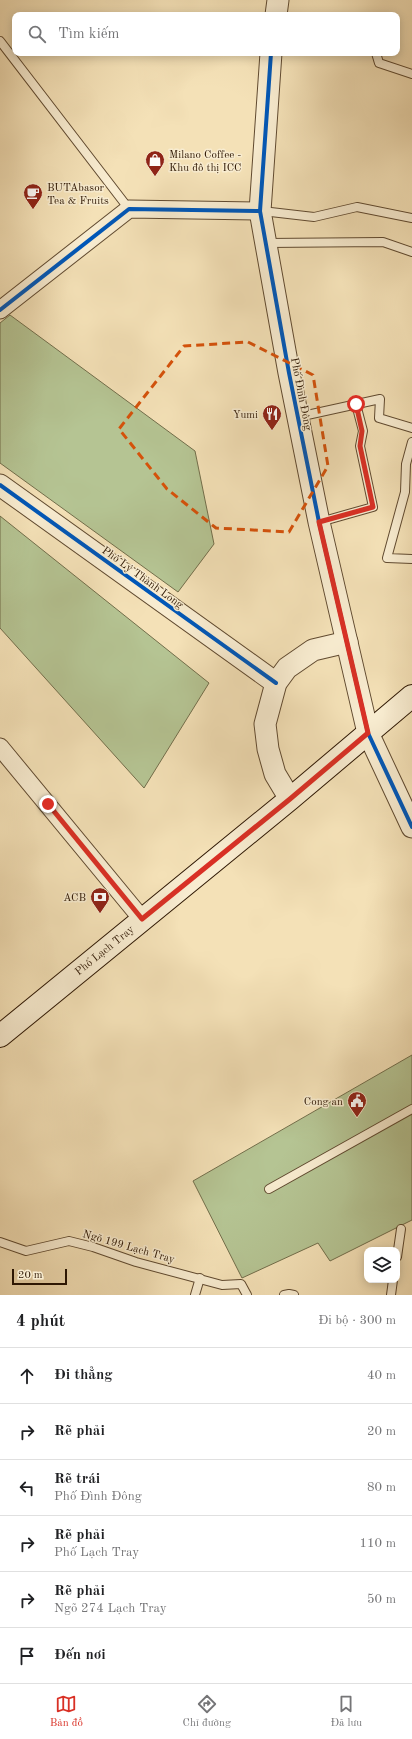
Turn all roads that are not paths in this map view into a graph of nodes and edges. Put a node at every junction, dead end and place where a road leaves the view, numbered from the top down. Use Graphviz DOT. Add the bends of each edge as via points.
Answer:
graph roads {
  1 [pos="278,0"];
  2 [pos="276,12"];
  3 [pos="0,41"];
  4 [pos="271,56"];
  5 [pos="377,56"];
  6 [pos="412,74"];
  7 [pos="129,209"];
  8 [pos="260,211"];
  9 [pos="412,218"];
  10 [pos="266,242"];
  11 [pos="412,252"];
  12 [pos="2,305"];
  13 [pos="356,404"];
  14 [pos="297,417"];
  15 [pos="412,428"];
  16 [pos="412,442"];
  17 [pos="0,485"];
  18 [pos="319,522"];
  19 [pos="412,559"];
  20 [pos="347,642"];
  21 [pos="276,683"];
  22 [pos="412,696"];
  23 [pos="368,733"];
  24 [pos="0,747"];
  25 [pos="290,799"];
  26 [pos="412,827"];
  27 [pos="142,919"];
  28 [pos="0,1036"];
  29 [pos="412,1109"];
  30 [pos="269,1189"];
  31 [pos="401,1229"];
  32 [pos="0,1242"];
  33 [pos="398,1247"];
  34 [pos="200,1278"];
  35 [pos="393,1283"];
  36 [pos="195,1295"];
  37 [pos="246,1295"];
  38 [pos="284,1295"];
  39 [pos="294,1295"];
  40 [pos="391,1295"];
  1 -- 2 [label="street"];
  3 -- 7 [label="lane"];
  4 -- 8 [label="street, Phố Đình Đông"];
  5 -- 6 [label="lane" via="378,63"];
  7 -- 8 [label="street"];
  7 -- 12 [label="street"];
  8 -- 9 [label="lane" via="314,217 357,207"];
  8 -- 10 [label="street, Phố Đình Đông"];
  10 -- 11 [label="lane" via="383,242"];
  10 -- 14 [label="street, Phố Đình Đông"];
  13 -- 14 [label="lane"];
  13 -- 15 [label="lane" via="380,399 379,418"];
  13 -- 18 [label="lane" via="362,431 360,446 373,507"];
  14 -- 18 [label="street, Phố Đình Đông"];
  16 -- 19 [label="lane" via="406,464 405,492 387,558"];
  17 -- 21 [label="street, Phố Lý Thành Long"];
  18 -- 20 [label="street, Phố Đình Đông"];
  20 -- 21 [label="street" via="313,650 287,668"];
  20 -- 23 [label="street, Phố Đình Đông"];
  21 -- 25 [label="street" via="265,724 268,749 275,774"];
  22 -- 23 [label="main road, Phố Lạch Tray"];
  23 -- 25 [label="main road, Phố Lạch Tray"];
  23 -- 26 [label="street, Phố Đình Đông"];
  24 -- 27 [label="street"];
  25 -- 27 [label="main road, Phố Lạch Tray"];
  27 -- 28 [label="main road, Phố Lạch Tray"];
  29 -- 30 [label="lane"];
  31 -- 33 [label="lane"];
  32 -- 34 [label="lane, Ngõ 199 Lạch Tray" via="26,1251 69,1241"];
  34 -- 36 [label="lane"];
  34 -- 37 [label="lane, Ngõ 199 Lạch Tray" via="222,1285 241,1284"];
  35 -- 40 [label="lane"];
  38 -- 39 [label="lane"];
}
